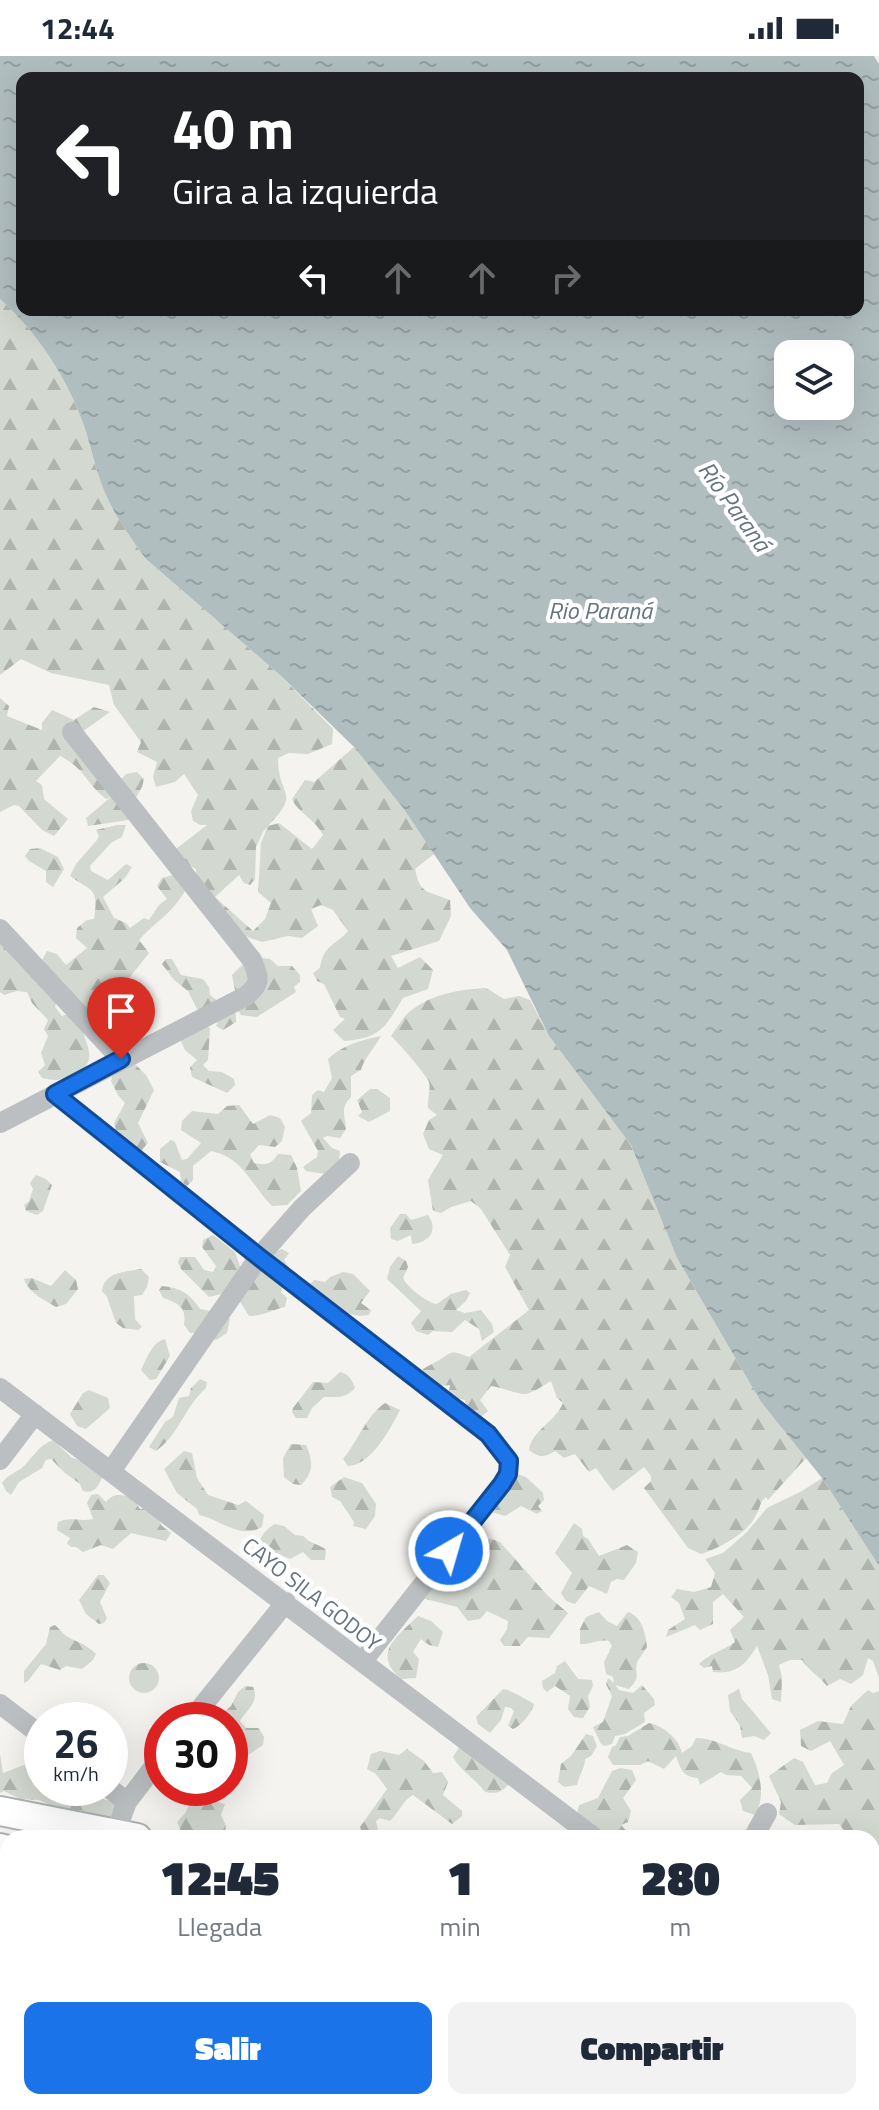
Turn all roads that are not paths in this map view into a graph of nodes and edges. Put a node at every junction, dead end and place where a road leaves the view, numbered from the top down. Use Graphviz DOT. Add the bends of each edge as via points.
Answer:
graph roads {
  1 [pos="72,732"];
  2 [pos="0,929"];
  3 [pos="121,1059"];
  4 [pos="55,1094"];
  5 [pos="0,1123"];
  6 [pos="350,1163"];
  7 [pos="259,1257"];
  8 [pos="0,1388"];
  9 [pos="35,1414"];
  10 [pos="0,1460"];
  11 [pos="111,1471"];
  12 [pos="286,1602"];
  13 [pos="362,1662"];
  14 [pos="205,1702"];
  15 [pos="0,1704"];
  16 [pos="24,1722"];
  17 [pos="144,1780"];
  18 [pos="128,1801"];
  19 [pos="127,1806"];
  20 [pos="0,1811"];
  21 [pos="767,1813"];
  22 [pos="96,1830"];
  23 [pos="126,1830"];
  24 [pos="584,1830"];
  25 [pos="757,1830"];
  1 -- 3 [label="street" via="252,960 259,977 246,996"];
  2 -- 3 [label="street"];
  3 -- 4 [label="street"];
  4 -- 5 [label="street"];
  4 -- 7 [label="street"];
  6 -- 7 [label="street"];
  7 -- 11 [label="street"];
  7 -- 13 [label="street" via="488,1434 509,1461 502,1484"];
  8 -- 9 [label="street, CAYO SILA GODOY"];
  9 -- 10 [label="street"];
  9 -- 11 [label="street, CAYO SILA GODOY"];
  11 -- 12 [label="street, CAYO SILA GODOY"];
  12 -- 13 [label="street, CAYO SILA GODOY"];
  12 -- 14 [label="street"];
  13 -- 24 [label="street, CAYO SILA GODOY"];
  15 -- 16 [label="street"];
  17 -- 18 [label="street"];
  19 -- 23 [label="street"];
  20 -- 22 [label="street"];
  21 -- 25 [label="street"];
}
